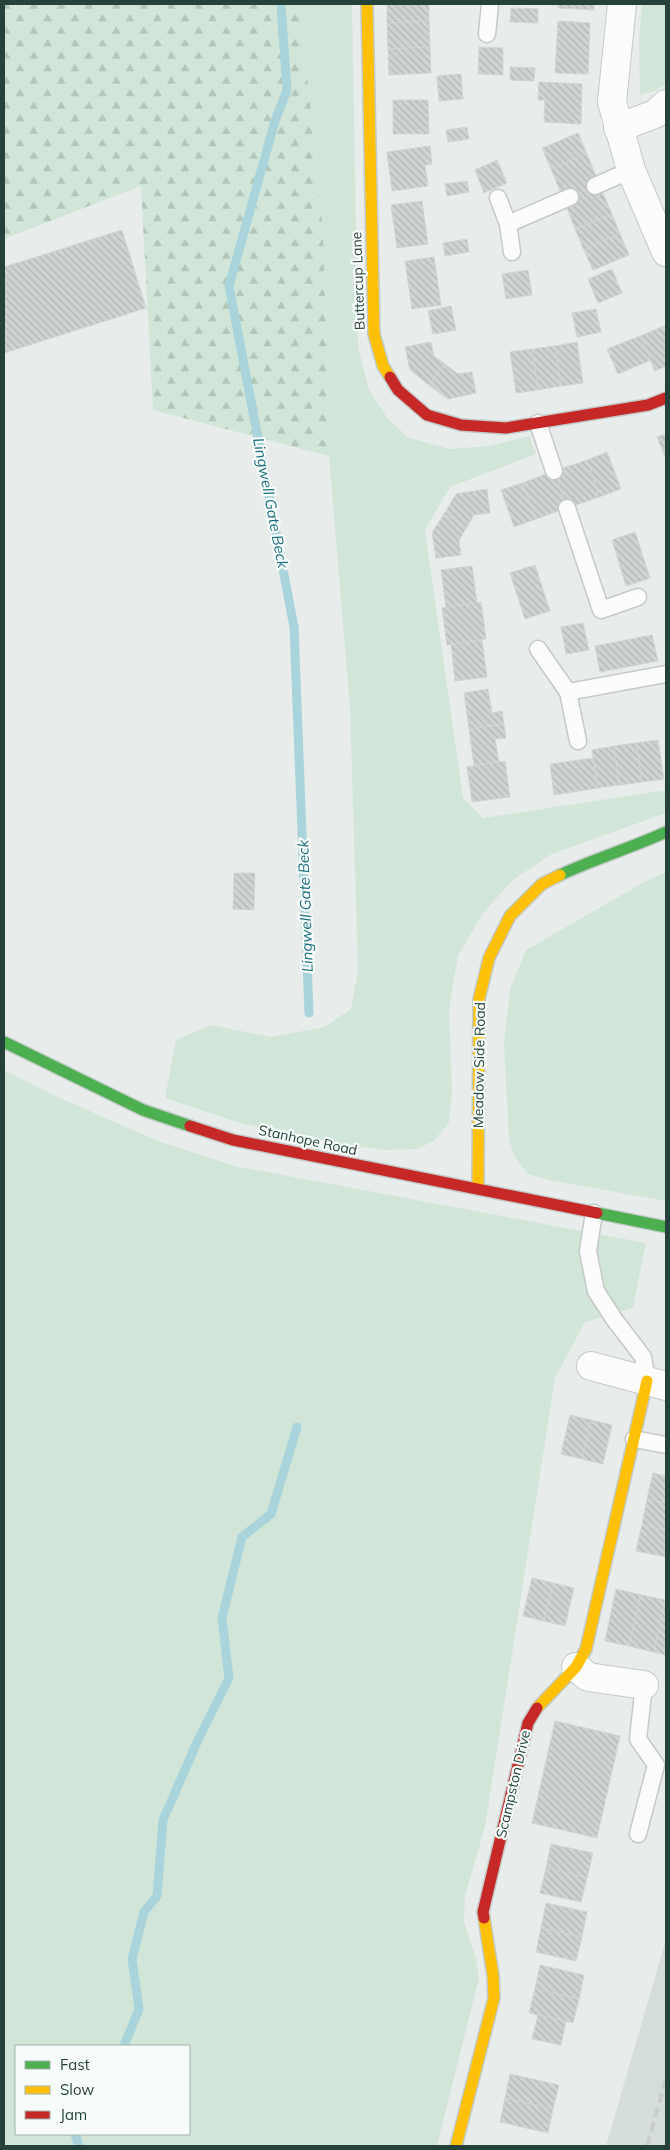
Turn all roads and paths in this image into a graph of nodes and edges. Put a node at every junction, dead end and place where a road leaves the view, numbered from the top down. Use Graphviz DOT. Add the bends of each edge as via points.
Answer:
graph roads {
  1 [pos="367,4"];
  2 [pos="490,4"];
  3 [pos="622,4"];
  4 [pos="487,34"];
  5 [pos="666,104"];
  6 [pos="618,128"];
  7 [pos="631,170"];
  8 [pos="595,186"];
  9 [pos="570,197"];
  10 [pos="498,198"];
  11 [pos="508,224"];
  12 [pos="512,252"];
  13 [pos="666,252"];
  14 [pos="666,398"];
  15 [pos="538,423"];
  16 [pos="554,471"];
  17 [pos="567,508"];
  18 [pos="638,597"];
  19 [pos="538,649"];
  20 [pos="666,674"];
  21 [pos="568,692"];
  22 [pos="578,741"];
  23 [pos="666,832"];
  24 [pos="4,1042"];
  25 [pos="478,1189"];
  26 [pos="594,1213"];
  27 [pos="666,1226"];
  28 [pos="591,1366"];
  29 [pos="657,1384"];
  30 [pos="634,1439"];
  31 [pos="666,1445"];
  32 [pos="576,1667"];
  33 [pos="644,1685"];
  34 [pos="638,1834"];
  35 [pos="456,2146"];
  1 -- 15 [label="street, Buttercup Lane" via="374,334 383,366 398,390 427,415 461,425 506,428"];
  2 -- 4 [label="lane"];
  3 -- 6 [label="street" via="612,102"];
  5 -- 6 [label="street" via="654,114"];
  6 -- 7 [label="street"];
  7 -- 8 [label="lane"];
  7 -- 13 [label="street"];
  9 -- 11 [label="lane"];
  10 -- 11 [label="lane"];
  11 -- 12 [label="lane"];
  14 -- 15 [label="street, Buttercup Lane"];
  15 -- 16 [label="lane"];
  17 -- 18 [label="lane" via="601,610"];
  19 -- 21 [label="lane"];
  20 -- 21 [label="lane"];
  21 -- 22 [label="lane"];
  23 -- 25 [label="street, Meadow Side Road" via="542,884 510,916 489,958 479,999"];
  24 -- 25 [label="street, Stanhope Road" via="143,1110 233,1140"];
  25 -- 26 [label="street, Stanhope Road"];
  26 -- 27 [label="street, Stanhope Road"];
  26 -- 29 [label="lane" via="588,1251 596,1291 643,1357"];
  28 -- 29 [label="street"];
  29 -- 30 [label="street, Scampston Drive"];
  30 -- 31 [label="lane"];
  30 -- 32 [label="street, Scampston Drive" via="586,1649"];
  32 -- 33 [label="street" via="588,1677"];
  32 -- 35 [label="street, Scampston Drive" via="528,1723 483,1912 495,1977 494,1998"];
  33 -- 34 [label="lane" via="638,1739 656,1765"];
}
